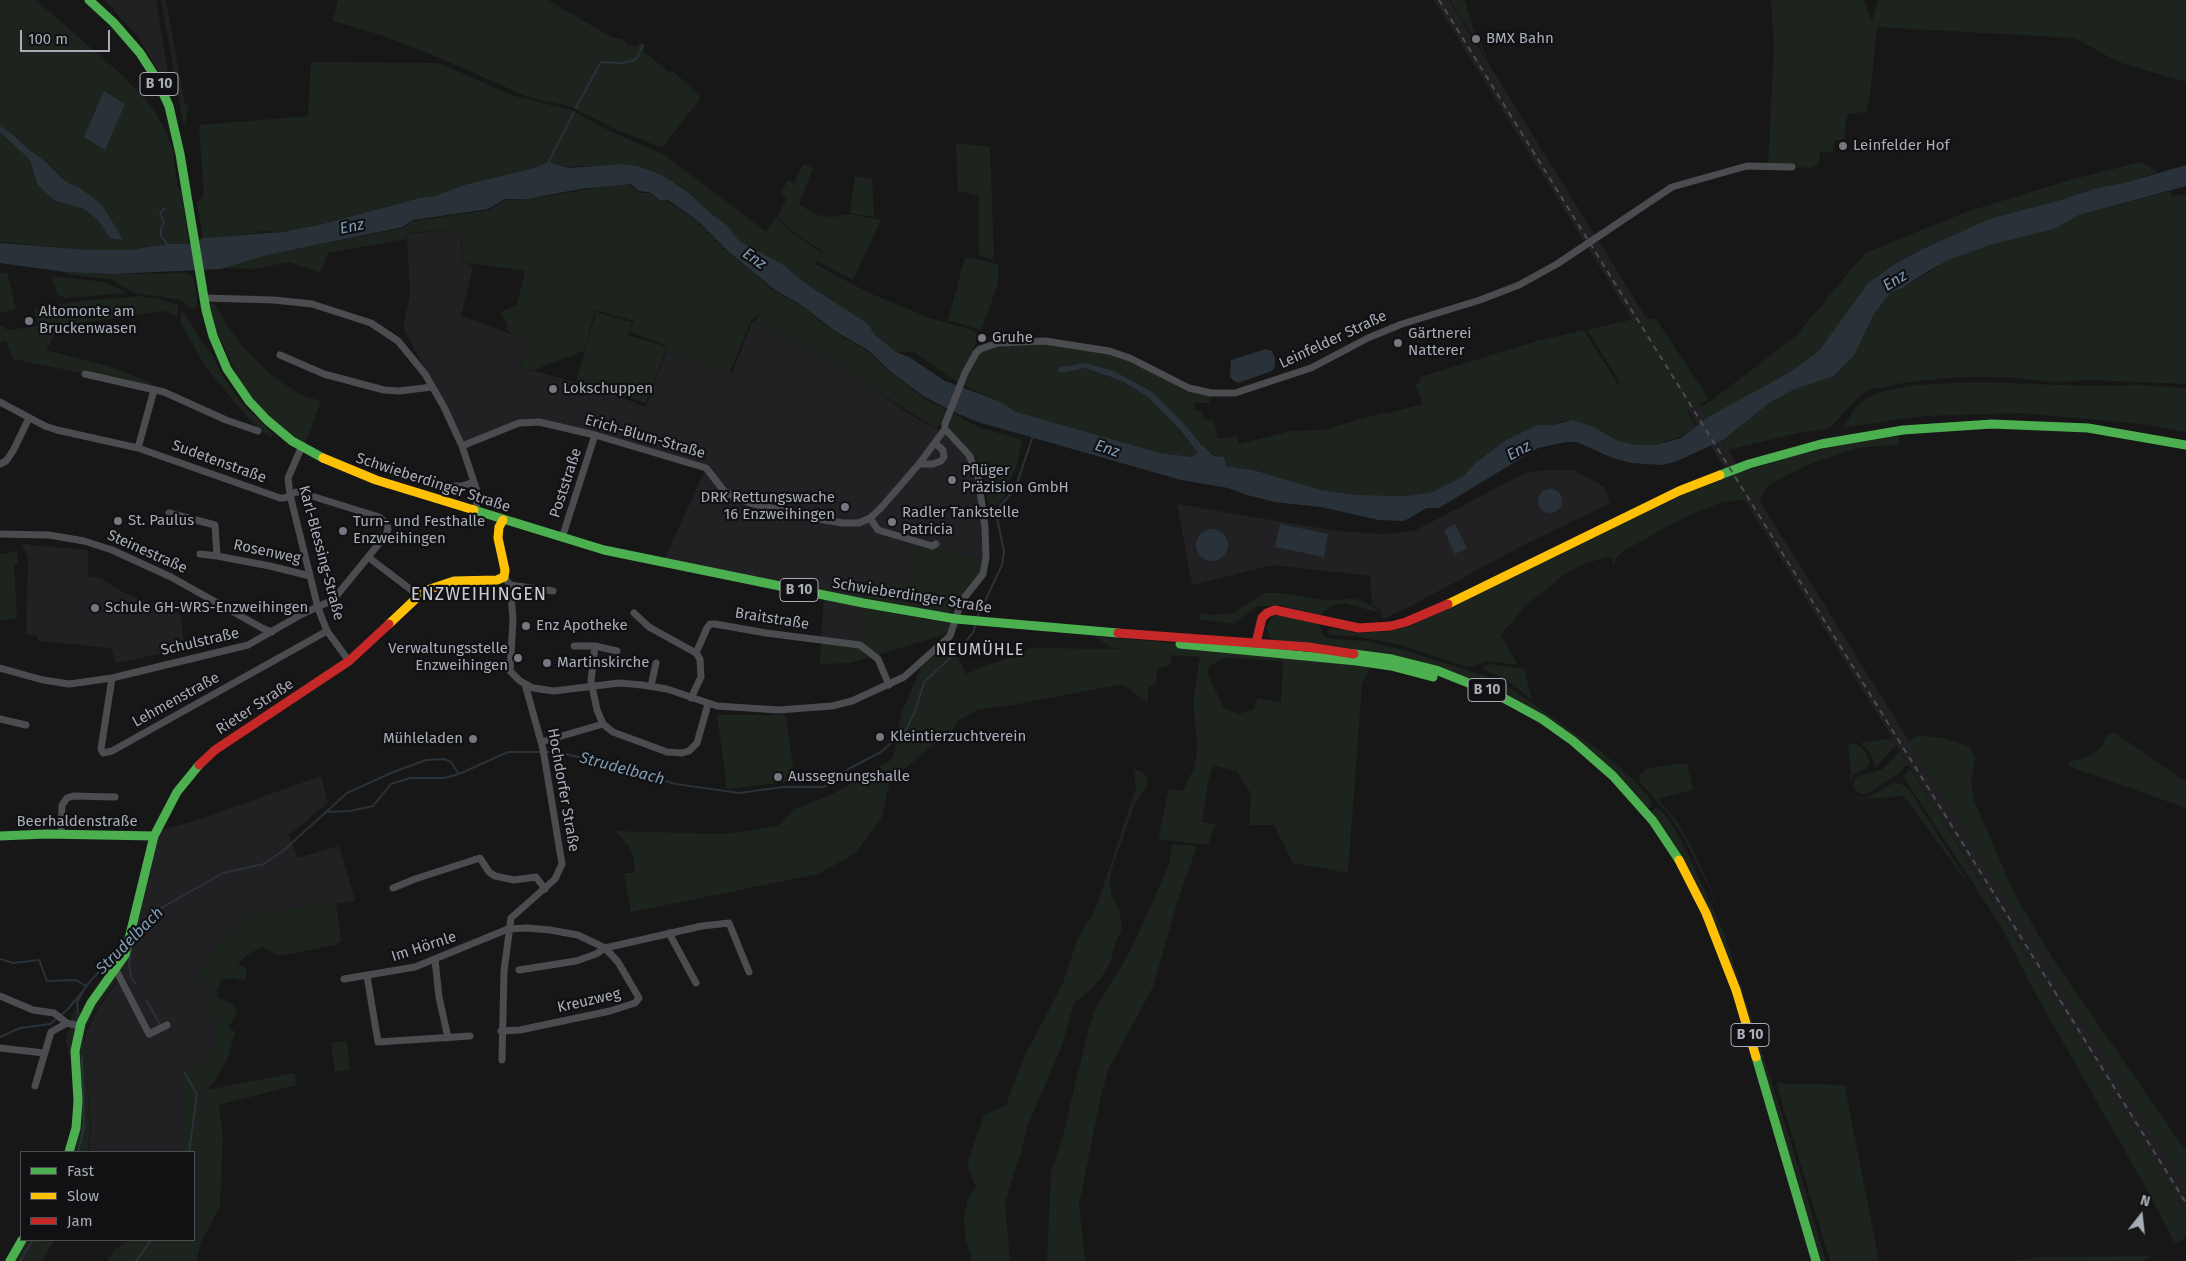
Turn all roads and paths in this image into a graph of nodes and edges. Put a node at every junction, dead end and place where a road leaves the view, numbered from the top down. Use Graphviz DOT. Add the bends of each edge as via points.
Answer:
graph roads {
  1 [pos="89,0"];
  2 [pos="1792,167"];
  3 [pos="204,298"];
  4 [pos="280,355"];
  5 [pos="85,374"];
  6 [pos="432,388"];
  7 [pos="154,390"];
  8 [pos="0,402"];
  9 [pos="29,418"];
  10 [pos="945,429"];
  11 [pos="258,431"];
  12 [pos="595,435"];
  13 [pos="935,443"];
  14 [pos="2186,445"];
  15 [pos="302,446"];
  16 [pos="462,446"];
  17 [pos="138,448"];
  18 [pos="362,460"];
  19 [pos="0,464"];
  20 [pos="919,464"];
  21 [pos="474,482"];
  22 [pos="290,495"];
  23 [pos="475,511"];
  24 [pos="169,513"];
  25 [pos="870,518"];
  26 [pos="503,520"];
  27 [pos="387,524"];
  28 [pos="0,534"];
  29 [pos="562,538"];
  30 [pos="936,544"];
  31 [pos="200,554"];
  32 [pos="217,556"];
  33 [pos="368,557"];
  34 [pos="310,576"];
  35 [pos="504,577"];
  36 [pos="510,585"];
  37 [pos="553,591"];
  38 [pos="418,595"];
  39 [pos="318,608"];
  40 [pos="634,613"];
  41 [pos="956,619"];
  42 [pos="327,631"];
  43 [pos="272,632"];
  44 [pos="574,646"];
  45 [pos="595,646"];
  46 [pos="1251,648"];
  47 [pos="617,650"];
  48 [pos="696,653"];
  49 [pos="349,662"];
  50 [pos="656,663"];
  51 [pos="0,668"];
  52 [pos="112,678"];
  53 [pos="526,684"];
  54 [pos="889,685"];
  55 [pos="651,686"];
  56 [pos="593,687"];
  57 [pos="691,698"];
  58 [pos="708,704"];
  59 [pos="0,720"];
  60 [pos="603,724"];
  61 [pos="26,725"];
  62 [pos="542,745"];
  63 [pos="115,797"];
  64 [pos="61,834"];
  65 [pos="0,836"];
  66 [pos="154,836"];
  67 [pos="393,888"];
  68 [pos="545,889"];
  69 [pos="508,928"];
  70 [pos="669,933"];
  71 [pos="605,948"];
  72 [pos="435,960"];
  73 [pos="116,970"];
  74 [pos="519,970"];
  75 [pos="749,972"];
  76 [pos="367,976"];
  77 [pos="344,979"];
  78 [pos="696,983"];
  79 [pos="0,996"];
  80 [pos="66,1021"];
  81 [pos="80,1026"];
  82 [pos="163,1027"];
  83 [pos="501,1031"];
  84 [pos="470,1036"];
  85 [pos="448,1038"];
  86 [pos="0,1048"];
  87 [pos="44,1053"];
  88 [pos="502,1060"];
  89 [pos="35,1086"];
  90 [pos="69,1151"];
  91 [pos="21,1241"];
  92 [pos="10,1261"];
  93 [pos="1809,1261"];
  94 [pos="1816,1261"];
  1 -- 3 [label="main road, Schwieberdinger Straße / B 10" via="126,35 156,78 171,114"];
  2 -- 10 [label="street, Leinfelder Straße" via="1747,166 1672,187 1557,264 1519,285 1402,324 1311,368 1228,394 1200,391 1109,351 1045,342 986,346 976,353 960,382"];
  3 -- 6 [label="street" via="304,303 364,320 398,341 416,361"];
  3 -- 15 [label="main road, Schwieberdinger Straße / B 10" via="217,347 234,381 267,420"];
  4 -- 6 [label="street" via="324,374 384,390"];
  5 -- 7 [label="street"];
  6 -- 16 [label="street"];
  7 -- 11 [label="street"];
  7 -- 17 [label="street"];
  8 -- 9 [label="street, Sudetenstraße"];
  9 -- 17 [label="street, Sudetenstraße" via="57,430"];
  9 -- 19 [label="street" via="13,451"];
  10 -- 13 [label="street"];
  10 -- 41 [label="street" via="976,468 985,526 984,571 961,602"];
  12 -- 16 [label="street, Erich-Blum-Straße" via="526,422"];
  12 -- 25 [label="street, Erich-Blum-Straße" via="706,468 725,492 750,503 843,523 859,523"];
  12 -- 29 [label="street, Poststraße"];
  13 -- 20 [label="street"];
  13 -- 20 [label="street" via="943,450 941,461"];
  14 -- 46 [label="main road" via="2088,428 1992,424 1903,430 1821,444 1749,464 1680,491 1406,622 1359,628 1272,610 1262,618"];
  15 -- 22 [label="street, Karl-Blessing-Straße" via="288,478"];
  15 -- 23 [label="main road, Schwieberdinger Straße / B 10" via="361,474"];
  16 -- 21 [label="street"];
  17 -- 22 [label="street, Sudetenstraße" via="280,498"];
  18 -- 21 [label="street" via="437,485 456,486"];
  20 -- 25 [label="street"];
  21 -- 23 [label="street" via="478,496"];
  22 -- 27 [label="street, Sudetenstraße" via="302,493 379,517"];
  22 -- 34 [label="street, Karl-Blessing-Straße"];
  23 -- 26 [label="main road, Schwieberdinger Straße / B 10"];
  24 -- 32 [label="street, Rosenweg" via="215,525"];
  25 -- 30 [label="street" via="878,530 932,546"];
  26 -- 29 [label="main road, Schwieberdinger Straße / B 10"];
  26 -- 35 [label="main road" via="498,538"];
  27 -- 33 [label="street, Schulstraße" via="386,535"];
  28 -- 43 [label="street, Steinestraße" via="49,535 112,550 178,580"];
  29 -- 41 [label="main road, Schwieberdinger Straße / B 10" via="696,570"];
  31 -- 32 [label="street, Rosenweg"];
  32 -- 34 [label="street, Rosenweg"];
  33 -- 38 [label="street"];
  33 -- 39 [label="street, Schulstraße" via="333,600"];
  34 -- 39 [label="street, Karl-Blessing-Straße"];
  35 -- 36 [label="street"];
  35 -- 38 [label="main road, Rieter Straße" via="454,581"];
  36 -- 37 [label="street"];
  36 -- 53 [label="street" via="513,629 510,671"];
  38 -- 49 [label="main road, Rieter Straße"];
  39 -- 42 [label="street, Karl-Blessing-Straße"];
  39 -- 43 [label="street, Schulstraße"];
  40 -- 48 [label="street" via="649,628"];
  41 -- 46 [label="main road, Schwieberdinger Straße / B 10" via="1063,630 1120,632"];
  41 -- 54 [label="street" via="950,636 920,664"];
  42 -- 49 [label="street, Karl-Blessing-Straße"];
  42 -- 52 [label="street, Lehmenstraße" via="112,751 103,753"];
  43 -- 52 [label="street, Schulstraße" via="248,645"];
  44 -- 45 [label="street"];
  45 -- 47 [label="street"];
  45 -- 56 [label="street"];
  46 -- 93 [label="main road, B 10" via="1391,666 1470,689 1517,712 1567,744 1599,771 1635,809 1680,873 1712,941 1749,1053"];
  46 -- 94 [label="main road, B 10" via="1376,656 1436,670 1514,703 1558,730 1627,790 1674,853 1694,887 1717,939 1750,1033"];
  48 -- 54 [label="street, Braitstraße" via="710,624 860,645 878,659"];
  48 -- 57 [label="street" via="700,659 701,677"];
  49 -- 66 [label="main road, Rieter Straße" via="207,757 177,792"];
  50 -- 55 [label="street"];
  51 -- 52 [label="street, Schulstraße" via="69,684"];
  53 -- 56 [label="street" via="545,691"];
  53 -- 62 [label="street, Hochdorfer Straße"];
  54 -- 58 [label="street" via="862,698 832,706 779,710"];
  55 -- 56 [label="street" via="618,684"];
  55 -- 57 [label="street"];
  56 -- 60 [label="street"];
  57 -- 58 [label="street"];
  58 -- 60 [label="street" via="697,743 682,753 651,747 613,732"];
  59 -- 61 [label="street"];
  60 -- 62 [label="street"];
  62 -- 68 [label="street, Hochdorfer Straße" via="562,858 560,872"];
  63 -- 64 [label="street" via="67,798 62,805"];
  64 -- 65 [label="main road, Beerhaldenstraße"];
  64 -- 66 [label="main road, Beerhaldenstraße"];
  66 -- 73 [label="main road, Rieter Straße" via="129,944"];
  67 -- 68 [label="street" via="480,858 495,876 514,880 536,877"];
  68 -- 69 [label="street, Hochdorfer Straße" via="510,918"];
  69 -- 71 [label="street, Kreuzweg" via="578,935"];
  69 -- 72 [label="street, Im Hörnle"];
  69 -- 83 [label="street, Hochdorfer Straße"];
  70 -- 71 [label="street"];
  70 -- 75 [label="street" via="728,923"];
  70 -- 78 [label="street"];
  71 -- 74 [label="street" via="576,961"];
  71 -- 83 [label="street, Kreuzweg" via="618,962 639,998 635,1003 530,1028"];
  72 -- 76 [label="street, Im Hörnle"];
  72 -- 85 [label="street"];
  73 -- 81 [label="main road, Rieter Straße" via="91,1003"];
  73 -- 82 [label="street" via="149,1034"];
  76 -- 77 [label="street, Im Hörnle"];
  76 -- 85 [label="street" via="378,1042"];
  79 -- 80 [label="street" via="33,1010 54,1012"];
  80 -- 81 [label="street"];
  80 -- 87 [label="street" via="51,1032"];
  81 -- 90 [label="main road, Rieter Straße" via="75,1051 76,1128"];
  83 -- 88 [label="street, Hochdorfer Straße"];
  84 -- 85 [label="street"];
  86 -- 87 [label="street"];
  87 -- 89 [label="street"];
  91 -- 92 [label="main road"];
}
